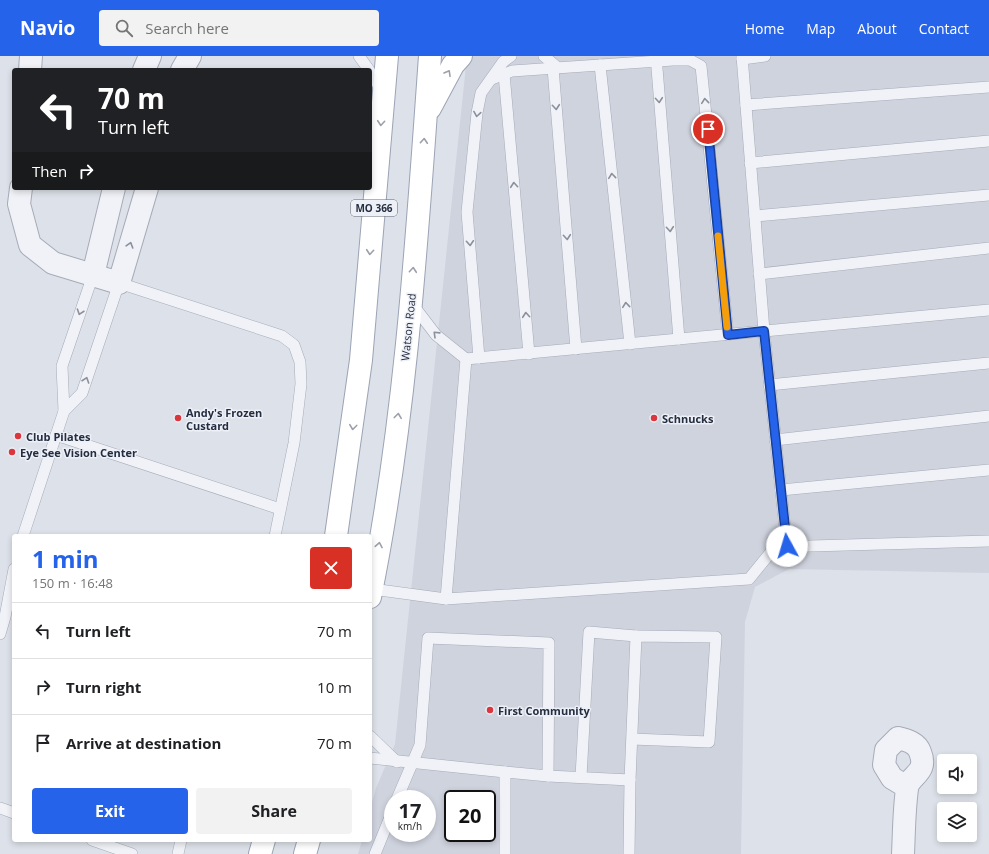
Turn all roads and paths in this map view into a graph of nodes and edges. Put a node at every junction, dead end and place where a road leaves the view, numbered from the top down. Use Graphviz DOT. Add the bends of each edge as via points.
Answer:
graph roads {
  1 [pos="31,56"];
  2 [pos="150,56"];
  3 [pos="190,56"];
  4 [pos="359,56"];
  5 [pos="387,56"];
  6 [pos="430,56"];
  7 [pos="461,56"];
  8 [pos="511,56"];
  9 [pos="544,56"];
  10 [pos="765,56"];
  11 [pos="742,57"];
  12 [pos="656,58"];
  13 [pos="600,65"];
  14 [pos="30,68"];
  15 [pos="145,68"];
  16 [pos="183,68"];
  17 [pos="367,68"];
  18 [pos="555,68"];
  19 [pos="504,74"];
  20 [pos="372,76"];
  21 [pos="492,79"];
  22 [pos="989,87"];
  23 [pos="383,93"];
  24 [pos="746,105"];
  25 [pos="426,116"];
  26 [pos="989,141"];
  27 [pos="750,163"];
  28 [pos="21,190"];
  29 [pos="114,190"];
  30 [pos="146,190"];
  31 [pos="989,195"];
  32 [pos="755,216"];
  33 [pos="989,248"];
  34 [pos="759,274"];
  35 [pos="93,275"];
  36 [pos="119,283"];
  37 [pos="410,302"];
  38 [pos="989,310"];
  39 [pos="764,331"];
  40 [pos="728,335"];
  41 [pos="679,339"];
  42 [pos="630,344"];
  43 [pos="576,349"];
  44 [pos="529,354"];
  45 [pos="479,358"];
  46 [pos="466,359"];
  47 [pos="989,363"];
  48 [pos="769,385"];
  49 [pos="64,411"];
  50 [pos="989,416"];
  51 [pos="56,435"];
  52 [pos="776,440"];
  53 [pos="989,470"];
  54 [pos="781,490"];
  55 [pos="280,509"];
  56 [pos="24,534"];
  57 [pos="275,534"];
  58 [pos="336,534"];
  59 [pos="989,541"];
  60 [pos="787,546"];
  61 [pos="12,580"];
  62 [pos="372,587"];
  63 [pos="372,593"];
  64 [pos="446,600"];
  65 [pos="0,634"];
  66 [pos="636,636"];
  67 [pos="372,738"];
  68 [pos="632,739"];
  69 [pos="372,758"];
  70 [pos="396,762"];
  71 [pos="412,762"];
  72 [pos="505,772"];
  73 [pos="548,776"];
  74 [pos="581,777"];
  75 [pos="630,780"];
  76 [pos="907,787"];
  77 [pos="401,790"];
  78 [pos="0,808"];
  79 [pos="12,812"];
  80 [pos="384,832"];
  81 [pos="98,842"];
  82 [pos="181,842"];
  83 [pos="263,842"];
  84 [pos="308,842"];
  85 [pos="132,854"];
  86 [pos="178,854"];
  87 [pos="260,854"];
  88 [pos="305,854"];
  89 [pos="375,854"];
  90 [pos="505,854"];
  91 [pos="629,854"];
  92 [pos="903,854"];
  1 -- 14 [label="street"];
  2 -- 15 [label="street"];
  3 -- 16 [label="street"];
  4 -- 17 [label="lane"];
  5 -- 23 [label="main road, MO 366"];
  6 -- 25 [label="main road, Watson Road"];
  25 -- 7 [label="main road, one-way" via="450,70"];
  8 -- 21 [label="lane" via="503,62"];
  9 -- 18 [label="lane"];
  10 -- 11 [label="lane"];
  11 -- 24 [label="lane"];
  12 -- 13 [label="lane"];
  40 -- 12 [label="lane, one-way" via="702,66 690,60"];
  12 -- 41 [label="lane, one-way"];
  13 -- 18 [label="lane"];
  42 -- 13 [label="lane, one-way"];
  18 -- 19 [label="lane" via="512,71"];
  18 -- 43 [label="lane, one-way"];
  19 -- 21 [label="lane"];
  44 -- 19 [label="lane, one-way"];
  20 -- 23 [label="lane"];
  21 -- 45 [label="lane, one-way" via="481,93 477,113 467,212"];
  22 -- 24 [label="lane"];
  23 -- 58 [label="main road, MO 366, one-way" via="361,360"];
  24 -- 27 [label="lane"];
  37 -- 25 [label="main road, Watson Road, one-way"];
  26 -- 27 [label="lane"];
  27 -- 32 [label="lane"];
  28 -- 35 [label="street" via="19,204 30,246 52,263"];
  29 -- 35 [label="street"];
  36 -- 30 [label="street, one-way"];
  31 -- 32 [label="lane"];
  32 -- 34 [label="lane"];
  33 -- 34 [label="lane"];
  34 -- 39 [label="lane"];
  35 -- 36 [label="street"];
  35 -- 49 [label="lane, one-way" via="62,366"];
  49 -- 36 [label="lane, one-way" via="82,393"];
  36 -- 55 [label="lane" via="282,336 294,345 300,362 302,384 294,443"];
  46 -- 37 [label="lane, one-way" via="436,335"];
  62 -- 37 [label="main road, Watson Road, one-way" via="393,462"];
  38 -- 39 [label="lane"];
  39 -- 40 [label="lane"];
  39 -- 48 [label="lane"];
  40 -- 41 [label="lane"];
  41 -- 42 [label="lane"];
  42 -- 43 [label="lane"];
  43 -- 44 [label="lane"];
  44 -- 45 [label="lane"];
  45 -- 46 [label="lane"];
  46 -- 64 [label="lane"];
  47 -- 48 [label="lane"];
  48 -- 52 [label="lane"];
  49 -- 51 [label="lane"];
  50 -- 52 [label="lane"];
  51 -- 55 [label="lane"];
  51 -- 56 [label="lane"];
  52 -- 54 [label="lane"];
  53 -- 54 [label="lane"];
  54 -- 60 [label="lane"];
  55 -- 57 [label="lane"];
  59 -- 60 [label="lane"];
  60 -- 64 [label="lane" via="775,547 749,579"];
  61 -- 65 [label="lane"];
  63 -- 64 [label="lane"];
  66 -- 68 [label="lane"];
  66 -- 68 [label="lane" via="716,637 709,742"];
  66 -- 74 [label="lane" via="589,632"];
  67 -- 70 [label="lane"];
  68 -- 75 [label="lane"];
  69 -- 70 [label="lane"];
  70 -- 71 [label="lane"];
  71 -- 72 [label="lane"];
  71 -- 73 [label="lane" via="420,745 428,638 548,643"];
  71 -- 77 [label="lane"];
  72 -- 73 [label="lane"];
  72 -- 90 [label="lane"];
  73 -- 74 [label="lane"];
  74 -- 75 [label="lane"];
  75 -- 91 [label="lane"];
  76 -- 92 [label="street"];
  78 -- 79 [label="lane"];
  80 -- 89 [label="lane"];
  81 -- 85 [label="lane"];
  82 -- 86 [label="lane"];
  83 -- 87 [label="main road"];
  84 -- 88 [label="main road"];
}
